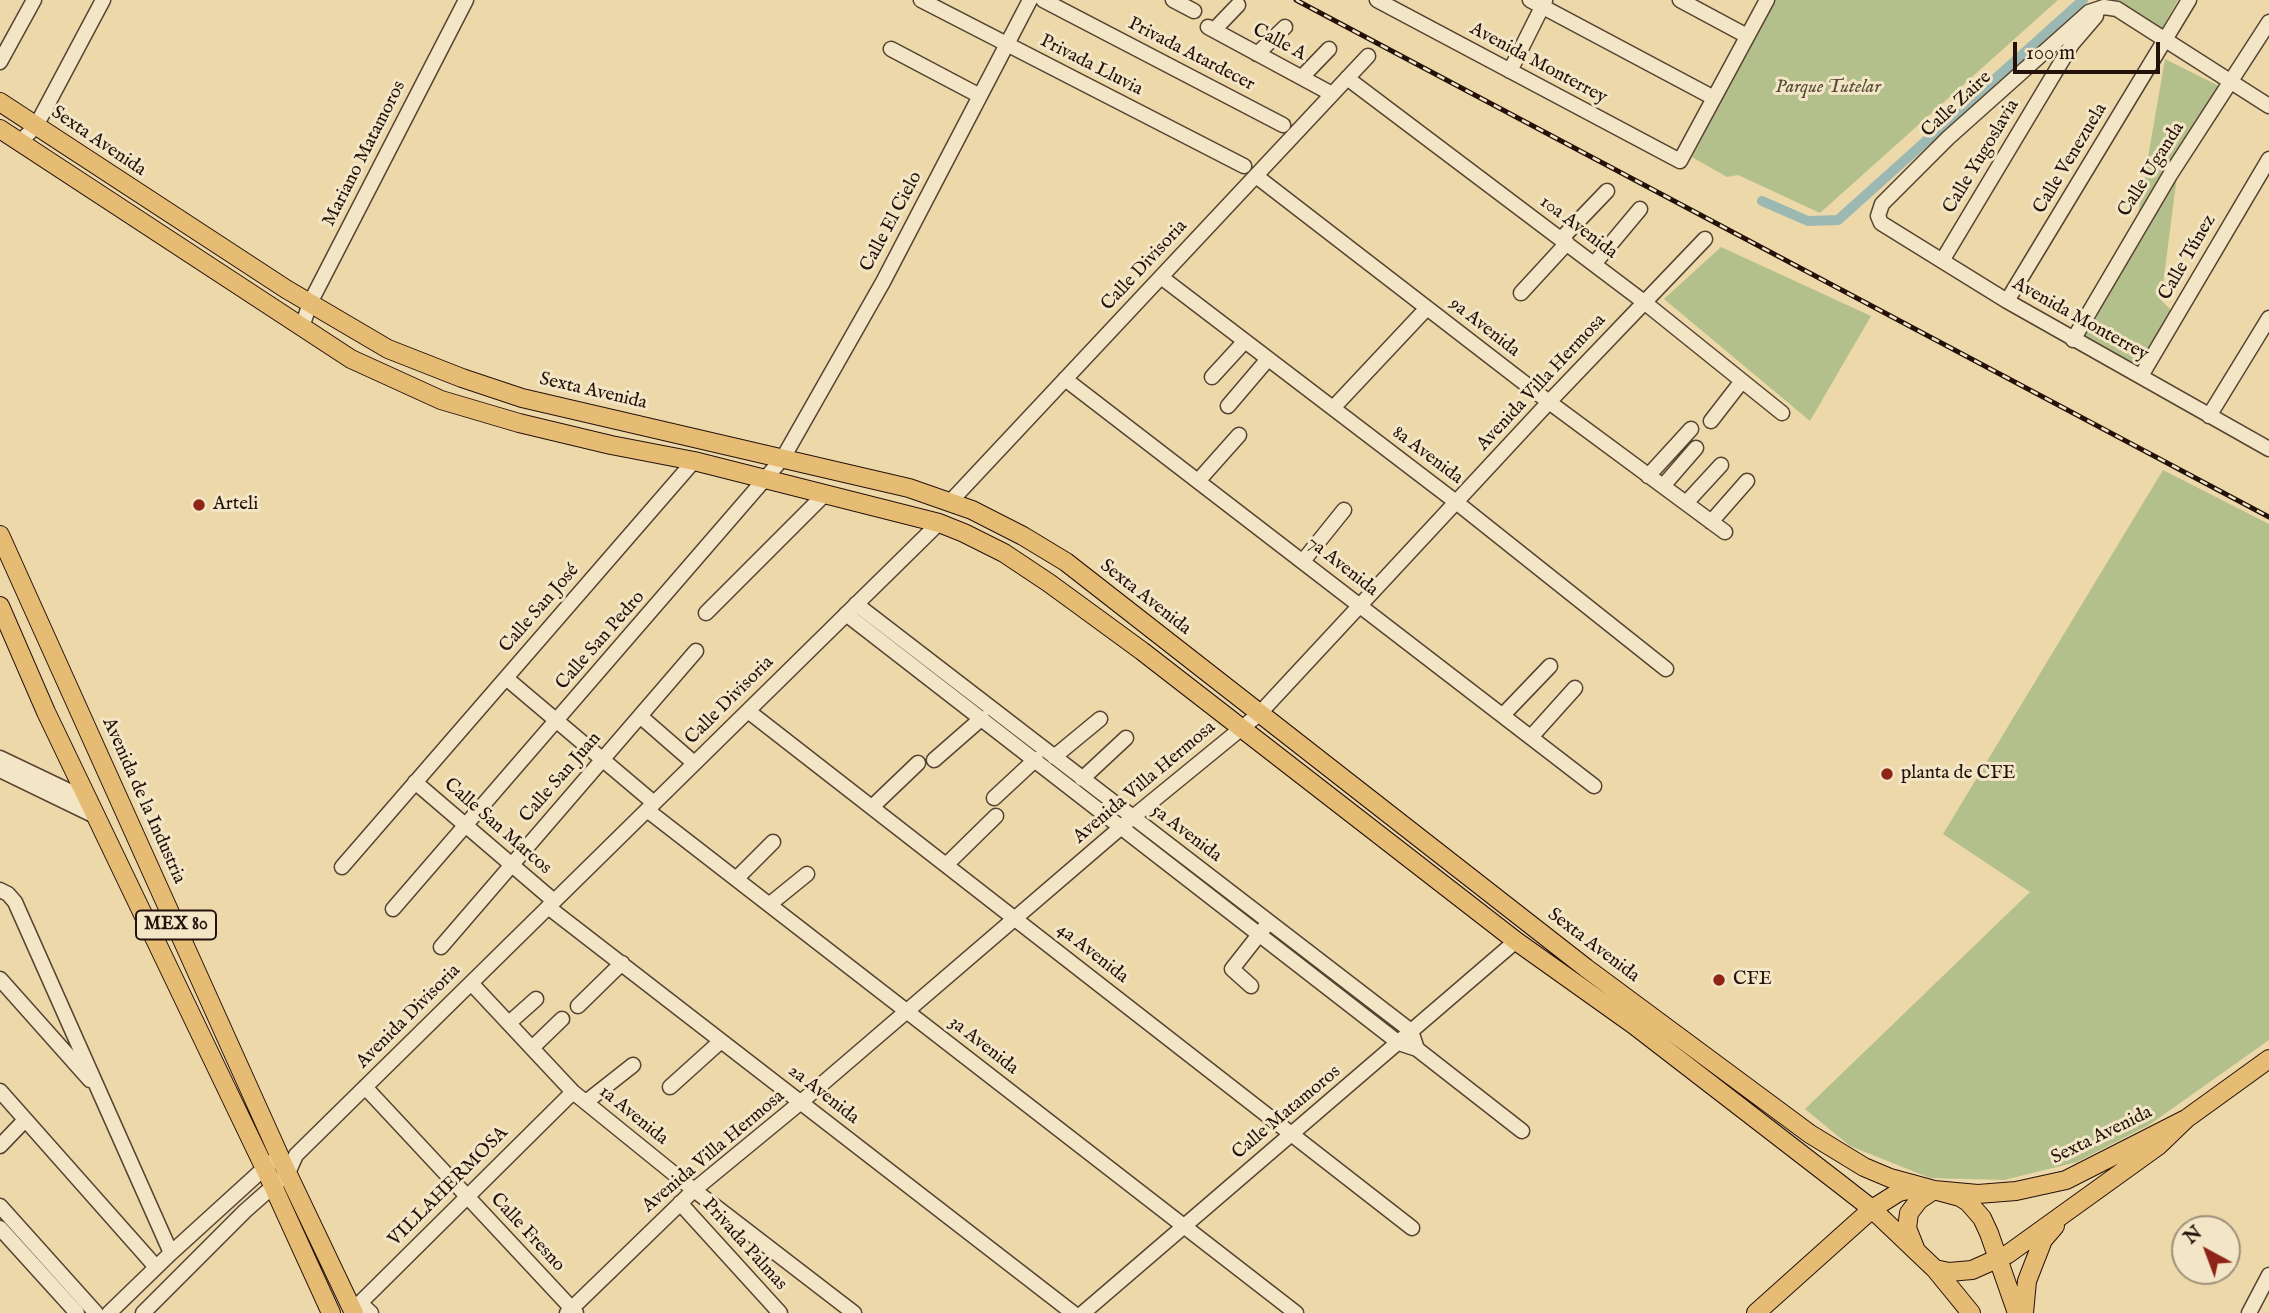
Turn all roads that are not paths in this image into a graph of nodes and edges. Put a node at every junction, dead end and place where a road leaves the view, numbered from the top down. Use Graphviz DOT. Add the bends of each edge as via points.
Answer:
graph roads {
  1 [pos="34,0"];
  2 [pos="103,0"];
  3 [pos="466,0"];
  4 [pos="921,0"];
  5 [pos="1030,0"];
  6 [pos="1043,0"];
  7 [pos="1173,0"];
  8 [pos="1377,0"];
  9 [pos="1680,0"];
  10 [pos="1767,0"];
  11 [pos="2189,0"];
  12 [pos="1539,2"];
  13 [pos="1238,5"];
  14 [pos="2104,7"];
  15 [pos="1194,11"];
  16 [pos="2269,22"];
  17 [pos="1285,27"];
  18 [pos="1747,36"];
  19 [pos="2164,41"];
  20 [pos="1007,44"];
  21 [pos="891,49"];
  22 [pos="1329,49"];
  23 [pos="1257,54"];
  24 [pos="1368,56"];
  25 [pos="0,62"];
  26 [pos="1510,71"];
  27 [pos="1302,78"];
  28 [pos="1347,78"];
  29 [pos="2230,82"];
  30 [pos="1332,94"];
  31 [pos="980,96"];
  32 [pos="1714,98"];
  33 [pos="0,103"];
  34 [pos="2269,106"];
  35 [pos="36,125"];
  36 [pos="1283,125"];
  37 [pos="0,128"];
  38 [pos="20,142"];
  39 [pos="2269,159"];
  40 [pos="1250,171"];
  41 [pos="1607,191"];
  42 [pos="1640,209"];
  43 [pos="1878,216"];
  44 [pos="1705,239"];
  45 [pos="1564,241"];
  46 [pos="1942,261"];
  47 [pos="1594,264"];
  48 [pos="1161,277"];
  49 [pos="1521,293"];
  50 [pos="1644,302"];
  51 [pos="2007,302"];
  52 [pos="310,303"];
  53 [pos="1427,308"];
  54 [pos="2269,318"];
  55 [pos="302,327"];
  56 [pos="2073,340"];
  57 [pos="1245,341"];
  58 [pos="1268,359"];
  59 [pos="2141,376"];
  60 [pos="1212,377"];
  61 [pos="1065,379"];
  62 [pos="1742,381"];
  63 [pos="1549,402"];
  64 [pos="1228,406"];
  65 [pos="1333,408"];
  66 [pos="1782,413"];
  67 [pos="2209,416"];
  68 [pos="1711,421"];
  69 [pos="1691,429"];
  70 [pos="1239,435"];
  71 [pos="1696,448"];
  72 [pos="2269,449"];
  73 [pos="783,458"];
  74 [pos="694,461"];
  75 [pos="1721,466"];
  76 [pos="1648,476"];
  77 [pos="766,480"];
  78 [pos="1198,481"];
  79 [pos="1747,481"];
  80 [pos="1663,486"];
  81 [pos="824,495"];
  82 [pos="950,502"];
  83 [pos="1456,502"];
  84 [pos="1686,503"];
  85 [pos="1344,510"];
  86 [pos="1711,522"];
  87 [pos="939,523"];
  88 [pos="1725,532"];
  89 [pos="0,535"];
  90 [pos="1303,561"];
  91 [pos="0,606"];
  92 [pos="1360,606"];
  93 [pos="851,609"];
  94 [pos="706,613"];
  95 [pos="696,651"];
  96 [pos="1550,666"];
  97 [pos="1667,669"];
  98 [pos="506,678"];
  99 [pos="1575,688"];
  100 [pos="748,711"];
  101 [pos="1259,714"];
  102 [pos="1503,715"];
  103 [pos="640,716"];
  104 [pos="991,719"];
  105 [pos="1100,719"];
  106 [pos="556,721"];
  107 [pos="1240,728"];
  108 [pos="1531,737"];
  109 [pos="1126,738"];
  110 [pos="1054,757"];
  111 [pos="0,758"];
  112 [pos="603,760"];
  113 [pos="934,760"];
  114 [pos="1036,760"];
  115 [pos="694,763"];
  116 [pos="918,763"];
  117 [pos="0,770"];
  118 [pos="1082,779"];
  119 [pos="415,782"];
  120 [pos="1594,786"];
  121 [pos="994,798"];
  122 [pos="651,806"];
  123 [pos="872,807"];
  124 [pos="93,809"];
  125 [pos="996,816"];
  126 [pos="1127,822"];
  127 [pos="465,827"];
  128 [pos="774,842"];
  129 [pos="946,865"];
  130 [pos="511,866"];
  131 [pos="342,867"];
  132 [pos="807,874"];
  133 [pos="737,878"];
  134 [pos="0,890"];
  135 [pos="551,904"];
  136 [pos="770,904"];
  137 [pos="393,909"];
  138 [pos="1014,919"];
  139 [pos="1269,922"];
  140 [pos="1259,933"];
  141 [pos="1516,941"];
  142 [pos="441,947"];
  143 [pos="622,964"];
  144 [pos="0,979"];
  145 [pos="471,983"];
  146 [pos="1251,985"];
  147 [pos="536,999"];
  148 [pos="578,1006"];
  149 [pos="907,1011"];
  150 [pos="562,1019"];
  151 [pos="509,1023"];
  152 [pos="1411,1031"];
  153 [pos="721,1041"];
  154 [pos="1399,1043"];
  155 [pos="532,1048"];
  156 [pos="1417,1049"];
  157 [pos="2269,1059"];
  158 [pos="633,1065"];
  159 [pos="365,1087"];
  160 [pos="670,1087"];
  161 [pos="98,1090"];
  162 [pos="0,1091"];
  163 [pos="573,1092"];
  164 [pos="586,1102"];
  165 [pos="801,1102"];
  166 [pos="2186,1119"];
  167 [pos="25,1120"];
  168 [pos="1522,1131"];
  169 [pos="1292,1133"];
  170 [pos="0,1146"];
  171 [pos="288,1156"];
  172 [pos="264,1166"];
  173 [pos="288,1173"];
  174 [pos="273,1185"];
  175 [pos="1928,1189"];
  176 [pos="694,1190"];
  177 [pos="467,1196"];
  178 [pos="680,1203"];
  179 [pos="0,1206"];
  180 [pos="1872,1209"];
  181 [pos="2064,1215"];
  182 [pos="1184,1226"];
  183 [pos="0,1228"];
  184 [pos="1412,1228"];
  185 [pos="171,1253"];
  186 [pos="1918,1255"];
  187 [pos="1999,1258"];
  188 [pos="156,1267"];
  189 [pos="1935,1269"];
  190 [pos="2267,1281"];
  191 [pos="359,1309"];
  192 [pos="571,1312"];
  193 [pos="77,1313"];
  194 [pos="96,1313"];
  195 [pos="109,1313"];
  196 [pos="143,1313"];
  197 [pos="331,1313"];
  198 [pos="780,1313"];
  199 [pos="853,1313"];
  200 [pos="1073,1313"];
  201 [pos="1083,1313"];
  202 [pos="1296,1313"];
  203 [pos="1756,1313"];
  204 [pos="1971,1313"];
  205 [pos="2017,1313"];
  206 [pos="2024,1313"];
  207 [pos="2249,1313"];
  1 -- 25 [label="street"];
  2 -- 35 [label="street"];
  3 -- 52 [label="street, Mariano Matamoros"];
  4 -- 20 [label="street, Privada Lluvia"];
  5 -- 20 [label="street, Calle El Cielo"];
  6 -- 36 [label="street, Privada Atardecer"];
  7 -- 15 [label="street"];
  8 -- 26 [label="street, Avenida Monterrey"];
  9 -- 18 [label="street"];
  10 -- 18 [label="street"];
  11 -- 19 [label="street, Calle Venezuela"];
  12 -- 26 [label="street"];
  12 -- 32 [label="street"];
  13 -- 23 [label="street, Calle A" via="1211,29"];
  14 -- 19 [label="street" via="2117,9"];
  14 -- 43 [label="street, Calle Zaire" via="2089,12 1948,138 1882,204"];
  14 -- 46 [label="street, Calle Yugoslavia" via="2072,44"];
  16 -- 29 [label="street, Calle Uganda"];
  17 -- 23 [label="street"];
  18 -- 32 [label="street"];
  19 -- 29 [label="street"];
  19 -- 51 [label="street, Calle Venezuela"];
  20 -- 31 [label="street, Calle El Cielo"];
  20 -- 40 [label="street, Privada Lluvia"];
  21 -- 31 [label="street"];
  22 -- 27 [label="street"];
  23 -- 27 [label="street, Calle A"];
  24 -- 28 [label="street, Calle Divisoria"];
  26 -- 32 [label="street, Avenida Monterrey" via="1680,161"];
  27 -- 30 [label="street, Calle A"];
  28 -- 30 [label="street, Calle Divisoria"];
  28 -- 45 [label="street, 10a Avenida"];
  29 -- 34 [label="street"];
  29 -- 56 [label="street, Calle Uganda"];
  30 -- 40 [label="street, Calle Divisoria"];
  31 -- 73 [label="street, Calle El Cielo" via="883,282"];
  33 -- 35 [label="main road, Sexta Avenida"];
  35 -- 38 [label="street"];
  35 -- 52 [label="main road, Sexta Avenida"];
  37 -- 38 [label="main road, Sexta Avenida"];
  38 -- 55 [label="main road, Sexta Avenida"];
  39 -- 59 [label="street, Calle Túnez"];
  40 -- 48 [label="street, Calle Divisoria"];
  40 -- 53 [label="street, 9a Avenida"];
  41 -- 45 [label="street"];
  42 -- 47 [label="street"];
  43 -- 46 [label="street, Avenida Monterrey" via="1881,223"];
  44 -- 50 [label="street, Avenida Villa Hermosa"];
  45 -- 47 [label="street, 10a Avenida"];
  45 -- 49 [label="street"];
  46 -- 51 [label="street, Avenida Monterrey"];
  47 -- 50 [label="street, 10a Avenida"];
  48 -- 57 [label="street, 8a Avenida"];
  48 -- 61 [label="street, Calle Divisoria"];
  50 -- 62 [label="street, 10a Avenida"];
  50 -- 63 [label="street, Avenida Villa Hermosa"];
  51 -- 56 [label="street, Avenida Monterrey"];
  52 -- 55 [label="street, Mariano Matamoros"];
  52 -- 73 [label="main road, Sexta Avenida" via="388,349 522,398"];
  53 -- 63 [label="street, 9a Avenida"];
  53 -- 65 [label="street"];
  54 -- 67 [label="street"];
  55 -- 74 [label="main road, Sexta Avenida" via="351,359 441,400 519,423"];
  56 -- 59 [label="street, Avenida Monterrey"];
  57 -- 58 [label="street, 8a Avenida"];
  57 -- 60 [label="street"];
  58 -- 64 [label="street"];
  58 -- 65 [label="street, 8a Avenida"];
  59 -- 67 [label="street, Avenida Monterrey"];
  61 -- 78 [label="street, 7a Avenida"];
  61 -- 82 [label="street, Calle Divisoria"];
  62 -- 66 [label="street, 10a Avenida"];
  62 -- 68 [label="street"];
  63 -- 76 [label="street, 9a Avenida"];
  63 -- 83 [label="street, Avenida Villa Hermosa"];
  65 -- 83 [label="street, 8a Avenida"];
  67 -- 72 [label="street, Avenida Monterrey"];
  69 -- 76 [label="street"];
  70 -- 78 [label="street"];
  71 -- 80 [label="street"];
  73 -- 77 [label="street, Calle El Cielo"];
  73 -- 82 [label="main road, Sexta Avenida"];
  74 -- 77 [label="main road, Sexta Avenida"];
  74 -- 98 [label="street, Calle San José"];
  75 -- 84 [label="street"];
  76 -- 80 [label="street, 9a Avenida"];
  77 -- 81 [label="main road, Sexta Avenida"];
  77 -- 106 [label="street, Calle San Pedro"];
  78 -- 90 [label="street, 7a Avenida"];
  79 -- 86 [label="street"];
  80 -- 84 [label="street, 9a Avenida"];
  81 -- 87 [label="main road, Sexta Avenida"];
  81 -- 94 [label="street"];
  82 -- 101 [label="main road, Sexta Avenida" via="1066,562"];
  83 -- 92 [label="street, Avenida Villa Hermosa"];
  83 -- 97 [label="street, 8a Avenida"];
  84 -- 86 [label="street, 9a Avenida"];
  85 -- 90 [label="street"];
  86 -- 88 [label="street, 9a Avenida"];
  87 -- 93 [label="street, Calle Divisoria"];
  87 -- 107 [label="main road, Sexta Avenida" via="1004,553 1049,583"];
  89 -- 171 [label="main road, Avenida de la Industria / MEX 80"];
  90 -- 92 [label="street, 7a Avenida"];
  91 -- 124 [label="main road, MEX 80"];
  92 -- 101 [label="street, Avenida Villa Hermosa"];
  92 -- 102 [label="street, 7a Avenida"];
  93 -- 100 [label="street, Calle Divisoria"];
  93 -- 104 [label="street, 5a Avenida"];
  95 -- 103 [label="street, Calle San Juan"];
  96 -- 102 [label="street"];
  98 -- 106 [label="street, 3a Avenida"];
  98 -- 119 [label="street, Calle San José"];
  99 -- 108 [label="street"];
  100 -- 115 [label="street, Calle Divisoria"];
  100 -- 123 [label="street, 4a Avenida"];
  101 -- 107 [label="street, Avenida Villa Hermosa"];
  101 -- 175 [label="main road, Sexta Avenida" via="1586,968 1810,1134 1864,1167"];
  102 -- 108 [label="street, 7a Avenida"];
  103 -- 112 [label="street, Calle San Juan"];
  103 -- 115 [label="street"];
  104 -- 110 [label="street, 5a Avenida"];
  104 -- 113 [label="street"];
  104 -- 114 [label="street, 5a Avenida"];
  105 -- 110 [label="street"];
  106 -- 112 [label="street, 3a Avenida"];
  106 -- 127 [label="street, Calle San Pedro"];
  107 -- 126 [label="street, Avenida Villa Hermosa"];
  107 -- 141 [label="main road, Sexta Avenida"];
  108 -- 120 [label="street, 7a Avenida"];
  109 -- 118 [label="street"];
  110 -- 118 [label="street, 5a Avenida"];
  111 -- 124 [label="street"];
  112 -- 122 [label="street, 3a Avenida"];
  112 -- 130 [label="street, Calle San Juan"];
  114 -- 121 [label="street"];
  114 -- 126 [label="street, 5a Avenida"];
  115 -- 122 [label="street, Calle Divisoria"];
  116 -- 123 [label="street"];
  117 -- 124 [label="street"];
  118 -- 126 [label="street, 5a Avenida"];
  119 -- 127 [label="street, Calle San Marcos"];
  119 -- 131 [label="street, Calle San José"];
  122 -- 133 [label="street, 3a Avenida"];
  122 -- 135 [label="street, Calle Divisoria"];
  123 -- 129 [label="street, 4a Avenida"];
  124 -- 172 [label="main road, MEX 80"];
  125 -- 129 [label="street"];
  126 -- 138 [label="street, Avenida Villa Hermosa"];
  126 -- 139 [label="street, 5a Avenida"];
  126 -- 140 [label="street, 5a Avenida"];
  127 -- 130 [label="street, Calle San Marcos"];
  127 -- 137 [label="street, Calle San Pedro"];
  128 -- 133 [label="street"];
  129 -- 138 [label="street, 4a Avenida"];
  130 -- 135 [label="street, Calle San Marcos"];
  130 -- 142 [label="street, Calle San Juan"];
  132 -- 136 [label="street"];
  133 -- 136 [label="street, 3a Avenida"];
  134 -- 161 [label="street" via="15,902"];
  135 -- 143 [label="street, 2a Avenida"];
  135 -- 145 [label="street, Avenida Divisoria"];
  136 -- 149 [label="street, 3a Avenida"];
  138 -- 149 [label="street, Avenida Villa Hermosa"];
  138 -- 169 [label="street, 4a Avenida"];
  139 -- 140 [label="street"];
  139 -- 152 [label="street, 5a Avenida"];
  140 -- 146 [label="street" via="1232,970"];
  140 -- 154 [label="street, 5a Avenida"];
  141 -- 152 [label="street, Calle Matamoros"];
  141 -- 180 [label="main road, Sexta Avenida" via="1634,1025"];
  143 -- 148 [label="street"];
  143 -- 153 [label="street, 2a Avenida"];
  144 -- 161 [label="street"];
  145 -- 151 [label="street, 1a Avenida"];
  145 -- 159 [label="street, Avenida Divisoria"];
  147 -- 151 [label="street"];
  149 -- 165 [label="street, Avenida Villa Hermosa"];
  149 -- 182 [label="street, 3a Avenida"];
  150 -- 155 [label="street"];
  151 -- 155 [label="street, 1a Avenida"];
  152 -- 154 [label="street, Calle Matamoros"];
  152 -- 156 [label="street"];
  153 -- 160 [label="street"];
  153 -- 165 [label="street, 2a Avenida"];
  154 -- 156 [label="street, 5a Avenida"];
  154 -- 169 [label="street, Calle Matamoros"];
  155 -- 163 [label="street, 1a Avenida"];
  156 -- 168 [label="street, 5a Avenida"];
  157 -- 166 [label="main road"];
  158 -- 164 [label="street"];
  159 -- 171 [label="street, Avenida Divisoria"];
  159 -- 177 [label="street, Calle Fresno"];
  161 -- 185 [label="street"];
  162 -- 167 [label="street"];
  163 -- 164 [label="street, 1a Avenida"];
  163 -- 177 [label="street, VILLAHERMOSA"];
  164 -- 176 [label="street, 1a Avenida"];
  165 -- 176 [label="street, Avenida Villa Hermosa"];
  165 -- 200 [label="street, 2a Avenida"];
  166 -- 175 [label="main road, Sexta Avenida" via="2066,1180 1978,1194"];
  166 -- 181 [label="main road" via="2158,1146"];
  167 -- 170 [label="street"];
  167 -- 188 [label="street"];
  169 -- 182 [label="street, Calle Matamoros"];
  169 -- 184 [label="street, 4a Avenida"];
  171 -- 172 [label="street, Avenida Divisoria"];
  171 -- 173 [label="main road, Avenida de la Industria / MEX 80"];
  172 -- 174 [label="main road, MEX 80"];
  172 -- 185 [label="street, Avenida Divisoria"];
  173 -- 174 [label="street"];
  173 -- 191 [label="main road, Avenida de la Industria / MEX 80"];
  174 -- 196 [label="street"];
  174 -- 197 [label="main road, MEX 80"];
  175 -- 180 [label="main road" via="1899,1192"];
  175 -- 186 [label="main road" via="1909,1213 1907,1228"];
  175 -- 187 [label="main road" via="1968,1202 1986,1227"];
  176 -- 178 [label="street, Avenida Villa Hermosa"];
  176 -- 199 [label="street, 1a Avenida"];
  177 -- 191 [label="street, VILLAHERMOSA"];
  177 -- 192 [label="street, Calle Fresno"];
  178 -- 192 [label="street, Avenida Villa Hermosa"];
  178 -- 198 [label="street, Privada Palmas"];
  179 -- 194 [label="street"];
  180 -- 186 [label="main road, Sexta Avenida"];
  180 -- 203 [label="main road"];
  181 -- 187 [label="main road"];
  181 -- 206 [label="main road" via="2043,1240 2027,1281"];
  182 -- 201 [label="street, Calle Matamoros"];
  182 -- 202 [label="street, 3a Avenida"];
  183 -- 193 [label="street"];
  185 -- 188 [label="street, Avenida Divisoria"];
  186 -- 189 [label="main road, Sexta Avenida"];
  187 -- 189 [label="main road" via="1972,1270"];
  187 -- 205 [label="main road"];
  188 -- 195 [label="street, Avenida Divisoria"];
  189 -- 204 [label="main road, Sexta Avenida"];
  190 -- 207 [label="street"];
}
